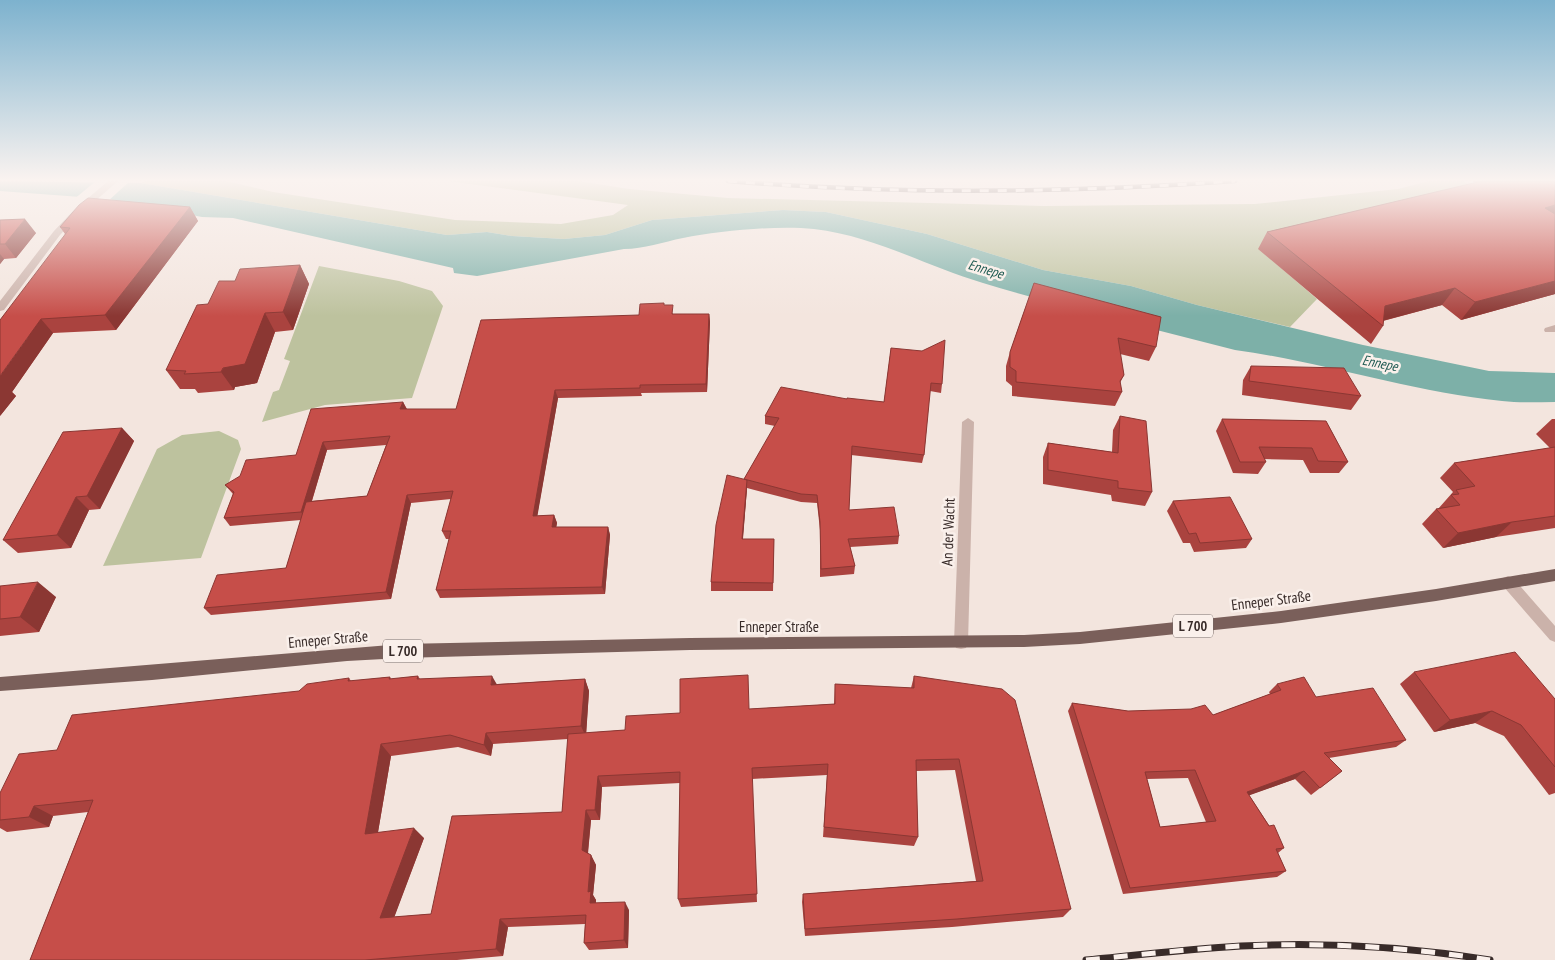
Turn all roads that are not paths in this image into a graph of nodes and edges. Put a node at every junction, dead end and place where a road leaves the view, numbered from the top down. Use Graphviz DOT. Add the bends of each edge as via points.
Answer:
graph roads {
  1 [pos="64,226"];
  2 [pos="0,308"];
  3 [pos="968,422"];
  4 [pos="1555,575"];
  5 [pos="1508,582"];
  6 [pos="1555,636"];
  7 [pos="961,642"];
  8 [pos="0,684"];
  1 -- 2 [label="street"];
  3 -- 7 [label="street, An der Wacht"];
  4 -- 5 [label="main road, Enneper Straße / L 700"];
  5 -- 6 [label="street"];
  5 -- 7 [label="main road, Enneper Straße / L 700" via="1281,617 1080,638"];
  7 -- 8 [label="main road, Enneper Straße / L 700" via="402,651"];
}
